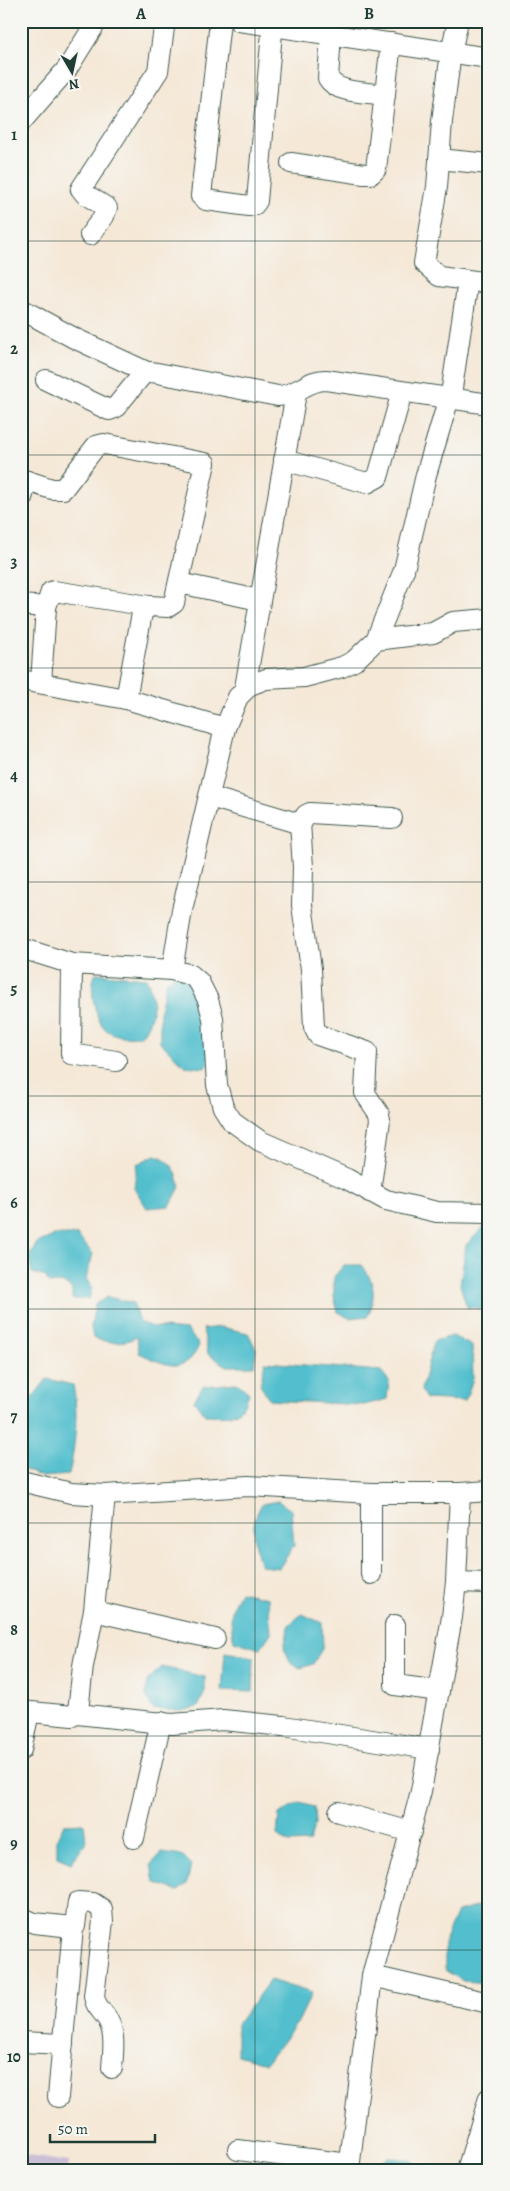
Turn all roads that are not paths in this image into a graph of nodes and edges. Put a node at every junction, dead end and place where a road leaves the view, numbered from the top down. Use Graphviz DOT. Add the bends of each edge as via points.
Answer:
graph roads {
  1 [pos="97,21"];
  2 [pos="165,21"];
  3 [pos="220,21"];
  4 [pos="239,21"];
  5 [pos="458,21"];
  6 [pos="273,23"];
  7 [pos="331,34"];
  8 [pos="391,43"];
  9 [pos="451,52"];
  10 [pos="489,58"];
  11 [pos="385,95"];
  12 [pos="21,122"];
  13 [pos="439,159"];
  14 [pos="291,163"];
  15 [pos="489,164"];
  16 [pos="90,235"];
  17 [pos="468,281"];
  18 [pos="489,283"];
  19 [pos="21,310"];
  20 [pos="147,372"];
  21 [pos="46,380"];
  22 [pos="402,392"];
  23 [pos="296,393"];
  24 [pos="448,399"];
  25 [pos="489,404"];
  26 [pos="284,460"];
  27 [pos="24,480"];
  28 [pos="21,501"];
  29 [pos="178,583"];
  30 [pos="259,600"];
  31 [pos="21,606"];
  32 [pos="149,606"];
  33 [pos="46,607"];
  34 [pos="489,619"];
  35 [pos="376,640"];
  36 [pos="21,680"];
  37 [pos="41,683"];
  38 [pos="245,688"];
  39 [pos="126,699"];
  40 [pos="226,728"];
  41 [pos="210,797"];
  42 [pos="392,818"];
  43 [pos="300,823"];
  44 [pos="21,948"];
  45 [pos="72,964"];
  46 [pos="172,970"];
  47 [pos="116,1061"];
  48 [pos="370,1192"];
  49 [pos="489,1213"];
  50 [pos="21,1481"];
  51 [pos="489,1491"];
  52 [pos="371,1493"];
  53 [pos="460,1493"];
  54 [pos="105,1495"];
  55 [pos="371,1574"];
  56 [pos="456,1582"];
  57 [pos="489,1583"];
  58 [pos="94,1611"];
  59 [pos="395,1625"];
  60 [pos="215,1639"];
  61 [pos="439,1690"];
  62 [pos="25,1712"];
  63 [pos="77,1714"];
  64 [pos="161,1722"];
  65 [pos="429,1748"];
  66 [pos="21,1750"];
  67 [pos="339,1812"];
  68 [pos="411,1832"];
  69 [pos="134,1838"];
  70 [pos="21,1917"];
  71 [pos="73,1927"];
  72 [pos="372,1976"];
  73 [pos="489,2003"];
  74 [pos="21,2042"];
  75 [pos="63,2044"];
  76 [pos="112,2068"];
  77 [pos="58,2097"];
  78 [pos="489,2098"];
  79 [pos="238,2150"];
  80 [pos="350,2167"];
  81 [pos="467,2170"];
  1 -- 12 [label="street" via="67,69"];
  2 -- 16 [label="street" via="158,71 81,189 107,208"];
  3 -- 6 [label="street" via="201,196 206,200 249,206 257,201"];
  4 -- 6 [label="street"];
  5 -- 9 [label="street"];
  6 -- 7 [label="street"];
  7 -- 8 [label="street"];
  7 -- 11 [label="street" via="328,78 331,84"];
  8 -- 9 [label="street"];
  8 -- 11 [label="street"];
  9 -- 10 [label="street"];
  9 -- 13 [label="street"];
  11 -- 14 [label="street" via="378,163 371,174"];
  13 -- 15 [label="street"];
  13 -- 17 [label="street" via="424,264 439,276"];
  17 -- 18 [label="street"];
  17 -- 24 [label="street"];
  19 -- 20 [label="street"];
  20 -- 21 [label="street" via="112,410"];
  20 -- 23 [label="street" via="278,396"];
  22 -- 23 [label="street" via="322,380"];
  22 -- 24 [label="street"];
  22 -- 26 [label="street" via="378,477 368,484"];
  23 -- 26 [label="street"];
  24 -- 25 [label="street"];
  24 -- 35 [label="street" via="404,570"];
  26 -- 30 [label="street"];
  27 -- 28 [label="street"];
  27 -- 29 [label="street" via="63,489 96,446 104,444 202,462 205,467"];
  29 -- 30 [label="street"];
  29 -- 32 [label="street" via="171,606"];
  30 -- 38 [label="street"];
  31 -- 33 [label="street"];
  32 -- 33 [label="street" via="54,591"];
  32 -- 39 [label="street" via="142,613"];
  33 -- 37 [label="street"];
  34 -- 35 [label="street" via="453,622 433,633"];
  35 -- 38 [label="street" via="354,661 332,671 304,677 266,679"];
  36 -- 37 [label="street"];
  37 -- 39 [label="street"];
  38 -- 40 [label="street" via="232,708"];
  39 -- 40 [label="street"];
  40 -- 41 [label="street"];
  41 -- 43 [label="street"];
  41 -- 46 [label="street" via="182,910"];
  42 -- 43 [label="street" via="310,812"];
  43 -- 48 [label="street" via="302,905 311,969 314,1027 318,1035 367,1052 365,1093 380,1120"];
  44 -- 45 [label="street"];
  45 -- 46 [label="street"];
  45 -- 47 [label="street" via="71,1054"];
  46 -- 48 [label="street" via="196,978 208,1000 213,1018 217,1084 223,1107 232,1122 260,1141"];
  48 -- 49 [label="street" via="420,1209 457,1214"];
  50 -- 54 [label="street" via="71,1493"];
  51 -- 53 [label="street"];
  52 -- 53 [label="street"];
  52 -- 54 [label="street" via="248,1486"];
  52 -- 55 [label="street"];
  53 -- 56 [label="street"];
  54 -- 58 [label="street"];
  56 -- 57 [label="street"];
  56 -- 61 [label="street"];
  58 -- 60 [label="street"];
  58 -- 63 [label="street"];
  59 -- 61 [label="street" via="395,1685"];
  61 -- 65 [label="street"];
  62 -- 63 [label="street"];
  62 -- 66 [label="street"];
  63 -- 64 [label="street"];
  64 -- 65 [label="street" via="181,1724 223,1720"];
  64 -- 69 [label="street"];
  65 -- 68 [label="street"];
  67 -- 68 [label="street"];
  68 -- 72 [label="street"];
  70 -- 71 [label="street" via="44,1924"];
  71 -- 75 [label="street"];
  71 -- 76 [label="street" via="78,1902 93,1903 102,1909 94,1996 96,2006 112,2029"];
  72 -- 73 [label="street"];
  72 -- 80 [label="street"];
  74 -- 75 [label="street"];
  75 -- 77 [label="street"];
  78 -- 81 [label="street"];
  79 -- 80 [label="street"];
}
